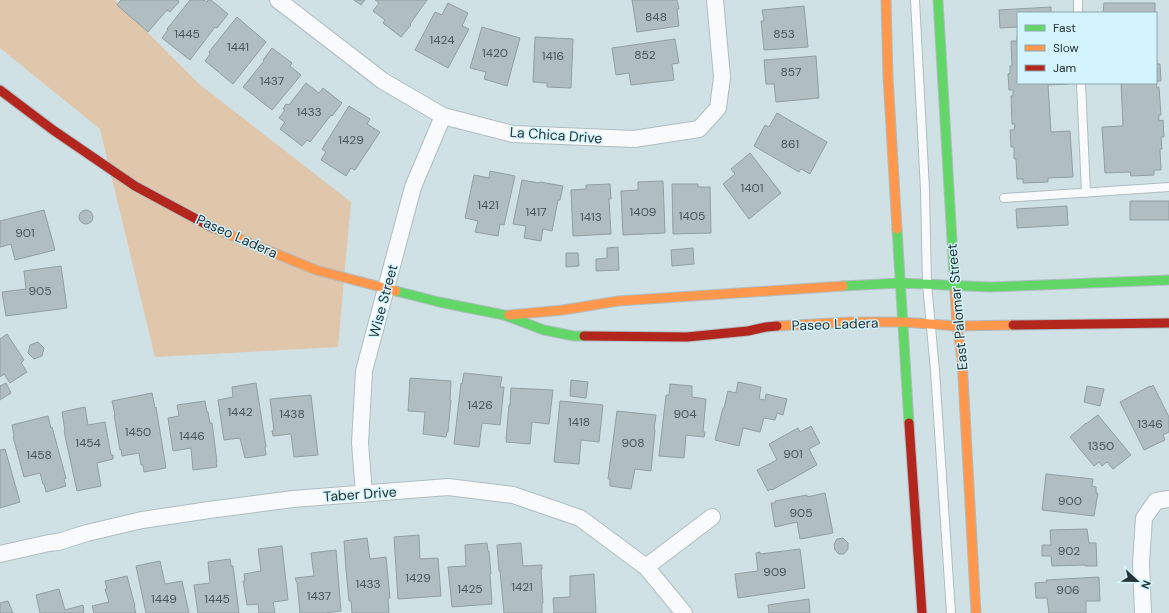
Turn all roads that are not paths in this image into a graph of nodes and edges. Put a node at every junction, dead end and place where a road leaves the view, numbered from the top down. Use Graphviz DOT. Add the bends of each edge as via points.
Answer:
graph roads {
  1 [pos="278,0"];
  2 [pos="714,0"];
  3 [pos="886,0"];
  4 [pos="915,0"];
  5 [pos="938,0"];
  6 [pos="1078,0"];
  7 [pos="1078,12"];
  8 [pos="1081,84"];
  9 [pos="0,90"];
  10 [pos="442,116"];
  11 [pos="1169,187"];
  12 [pos="1086,193"];
  13 [pos="1004,198"];
  14 [pos="1169,280"];
  15 [pos="900,283"];
  16 [pos="927,284"];
  17 [pos="954,285"];
  18 [pos="387,288"];
  19 [pos="504,315"];
  20 [pos="902,322"];
  21 [pos="1169,323"];
  22 [pos="930,324"];
  23 [pos="957,326"];
  24 [pos="364,494"];
  25 [pos="1163,500"];
  26 [pos="712,517"];
  27 [pos="0,554"];
  28 [pos="646,567"];
  29 [pos="684,613"];
  30 [pos="922,613"];
  31 [pos="951,613"];
  32 [pos="976,613"];
  33 [pos="1143,613"];
  1 -- 10 [label="street, La Chica Drive" via="383,81"];
  2 -- 10 [label="street, La Chica Drive" via="722,77 718,108 699,129 634,139 513,134"];
  3 -- 15 [label="main road"];
  4 -- 16 [label="lane"];
  5 -- 17 [label="main road, East Palomar Street"];
  6 -- 7 [label="lane"];
  8 -- 12 [label="lane"];
  9 -- 18 [label="main road, Paseo Ladera" via="135,186 219,231 316,270"];
  10 -- 18 [label="street, Wise Street" via="412,187"];
  11 -- 12 [label="lane"];
  12 -- 13 [label="lane"];
  14 -- 17 [label="main road, Paseo Ladera" via="990,287"];
  15 -- 16 [label="main road, Paseo Ladera"];
  15 -- 19 [label="main road, Paseo Ladera" via="618,301 563,310"];
  15 -- 20 [label="main road"];
  16 -- 17 [label="main road, Paseo Ladera"];
  16 -- 22 [label="lane"];
  17 -- 23 [label="main road, East Palomar Street"];
  18 -- 19 [label="main road, Paseo Ladera"];
  18 -- 24 [label="street, Wise Street" via="364,372 360,443"];
  19 -- 20 [label="main road, Paseo Ladera" via="544,330 574,336 687,337 766,327"];
  20 -- 22 [label="main road, Paseo Ladera"];
  20 -- 30 [label="main road"];
  21 -- 23 [label="main road, Paseo Ladera"];
  22 -- 23 [label="main road, Paseo Ladera"];
  22 -- 31 [label="lane"];
  23 -- 32 [label="main road, East Palomar Street" via="962,359"];
  24 -- 27 [label="street, Taber Drive" via="293,499 142,520"];
  24 -- 28 [label="street, Taber Drive" via="448,487 513,495 580,518"];
  25 -- 33 [label="street" via="1144,518 1141,563"];
  26 -- 28 [label="street"];
  28 -- 29 [label="street, Taber Drive"];
}
